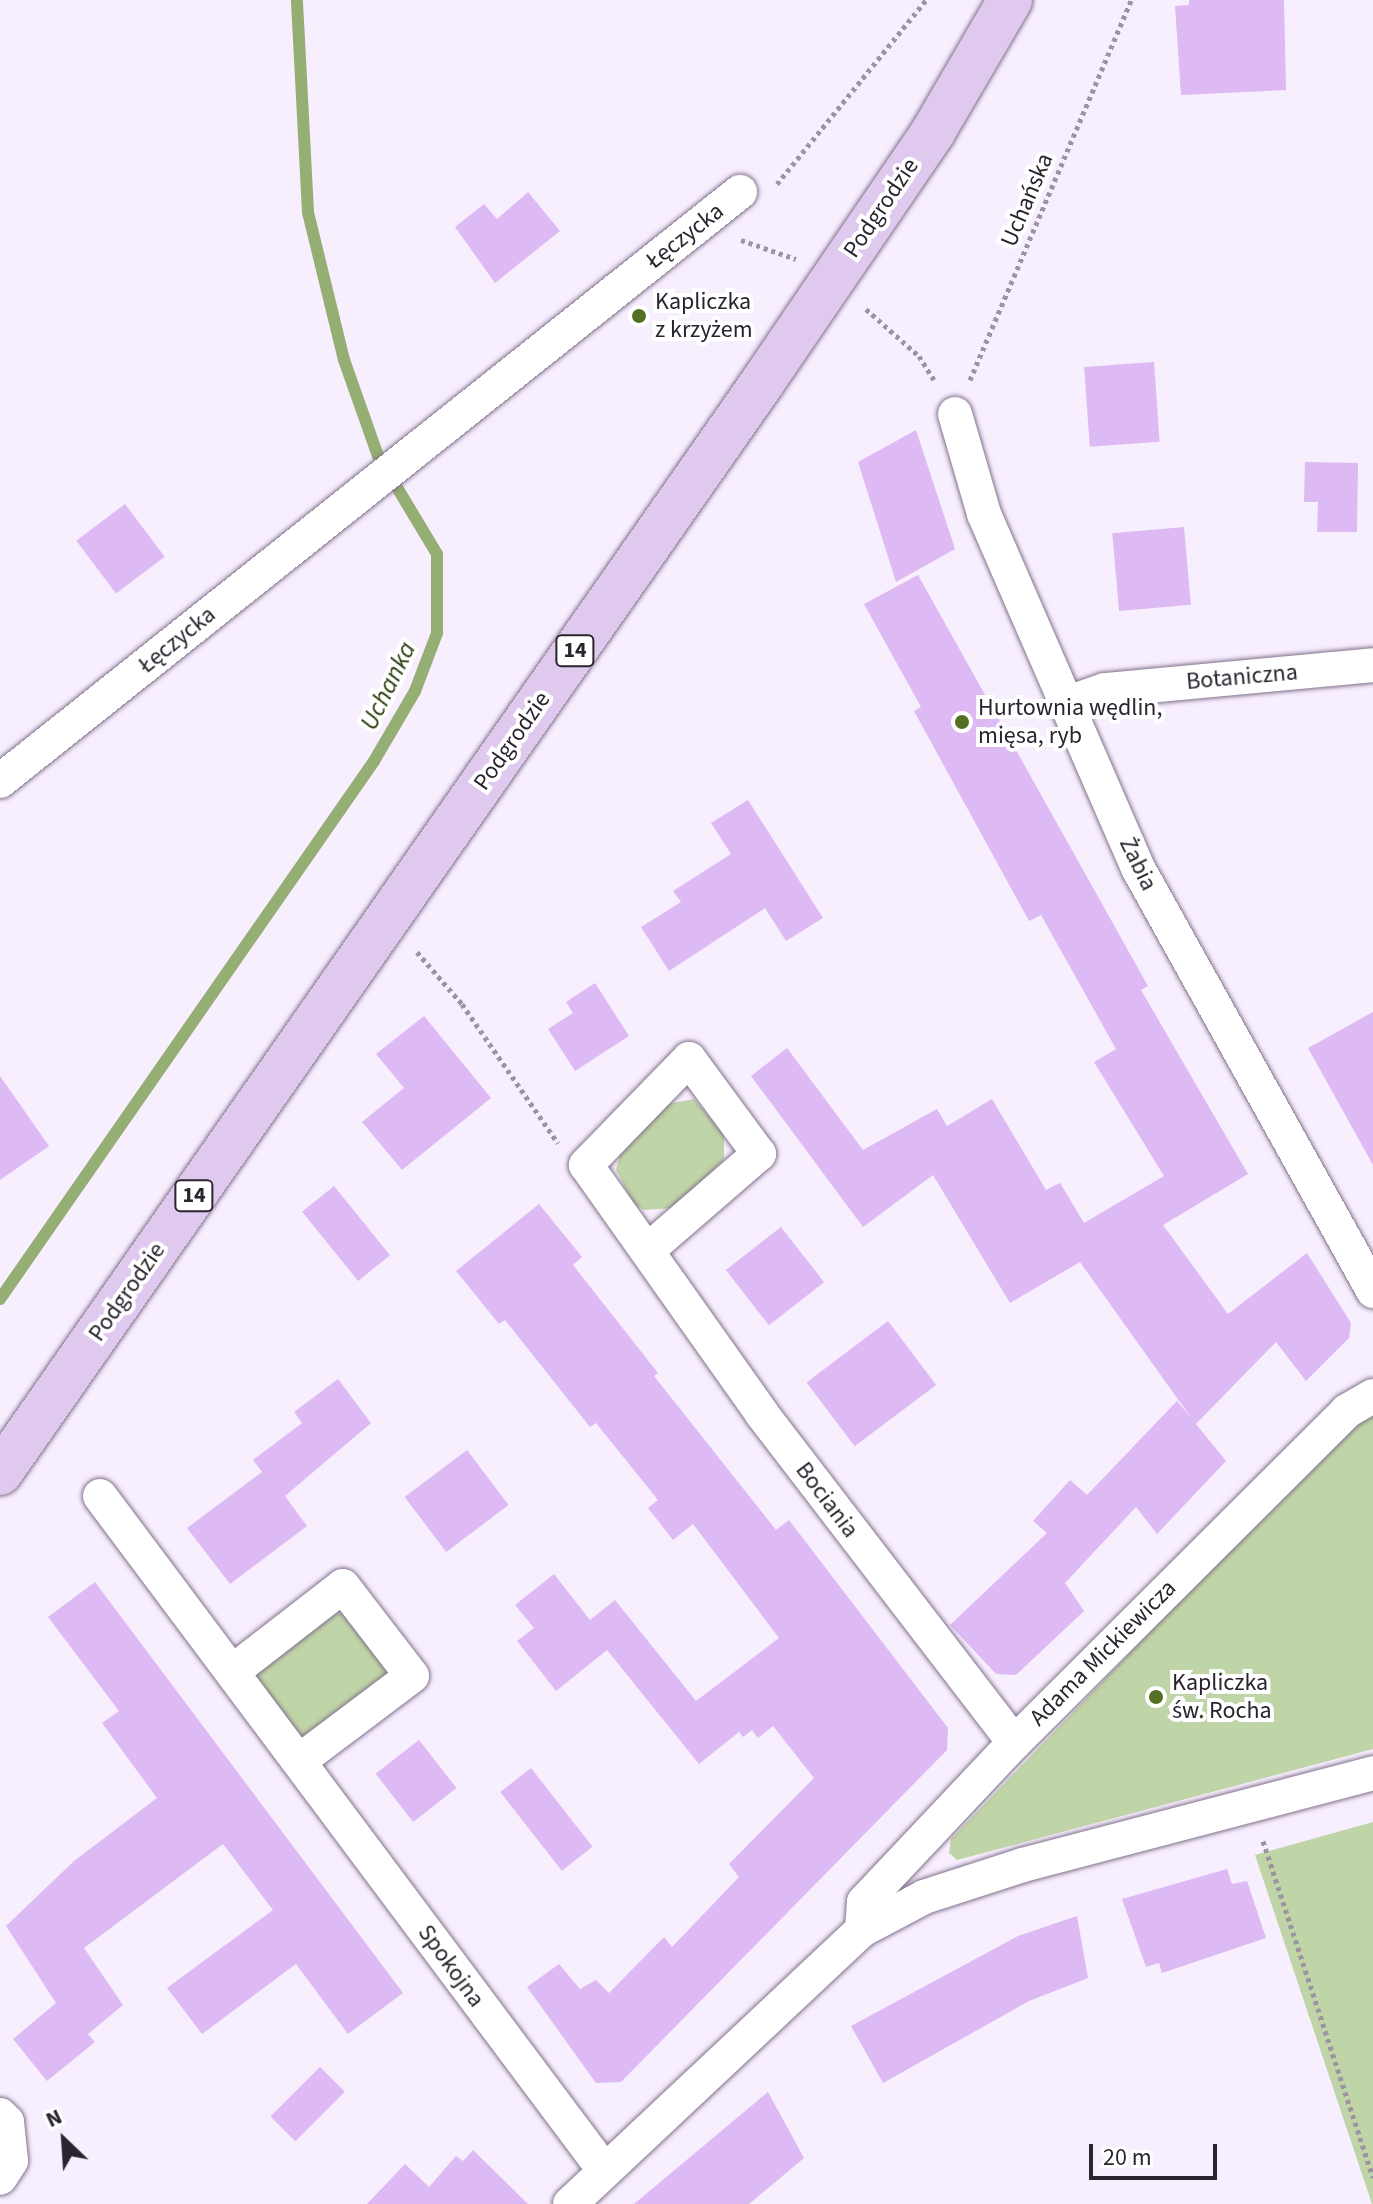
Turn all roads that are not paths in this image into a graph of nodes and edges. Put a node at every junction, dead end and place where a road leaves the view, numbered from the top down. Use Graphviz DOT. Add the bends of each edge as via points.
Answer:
graph roads {
  1 [pos="1010,0"];
  2 [pos="756,190"];
  3 [pos="955,414"];
  4 [pos="1373,665"];
  5 [pos="1065,704"];
  6 [pos="0,781"];
  7 [pos="648,1250"];
  8 [pos="1373,1291"];
  9 [pos="1373,1396"];
  10 [pos="0,1473"];
  11 [pos="100,1496"];
  12 [pos="232,1672"];
  13 [pos="1014,1743"];
  14 [pos="299,1761"];
  15 [pos="1373,1773"];
  16 [pos="862,1930"];
  17 [pos="0,2115"];
  18 [pos="604,2170"];
  19 [pos="0,2178"];
  20 [pos="570,2204"];
  1 -- 10 [label="main road, Podgrodzie / 14" via="933,132 762,383"];
  2 -- 6 [label="street, Łęczycka" via="441,428"];
  3 -- 5 [label="street, Żabia" via="984,514"];
  4 -- 5 [label="street, Botaniczna" via="1105,690"];
  5 -- 8 [label="street, Żabia" via="1139,870"];
  7 -- 7 [label="street, Bociania" via="759,1154 689,1059 586,1165"];
  7 -- 13 [label="street, Bociania" via="762,1414"];
  9 -- 13 [label="street, Adama Mickiewicza" via="1347,1411"];
  11 -- 12 [label="street, Spokojna"];
  12 -- 14 [label="street, Spokojna"];
  12 -- 14 [label="street" via="343,1586 412,1676"];
  13 -- 16 [label="street, Adama Mickiewicza" via="864,1902"];
  14 -- 18 [label="street, Spokojna"];
  15 -- 16 [label="street" via="1023,1865 924,1897"];
  16 -- 18 [label="street"];
  17 -- 19 [label="street" via="7,2122 11,2161"];
  18 -- 20 [label="street"];
}
